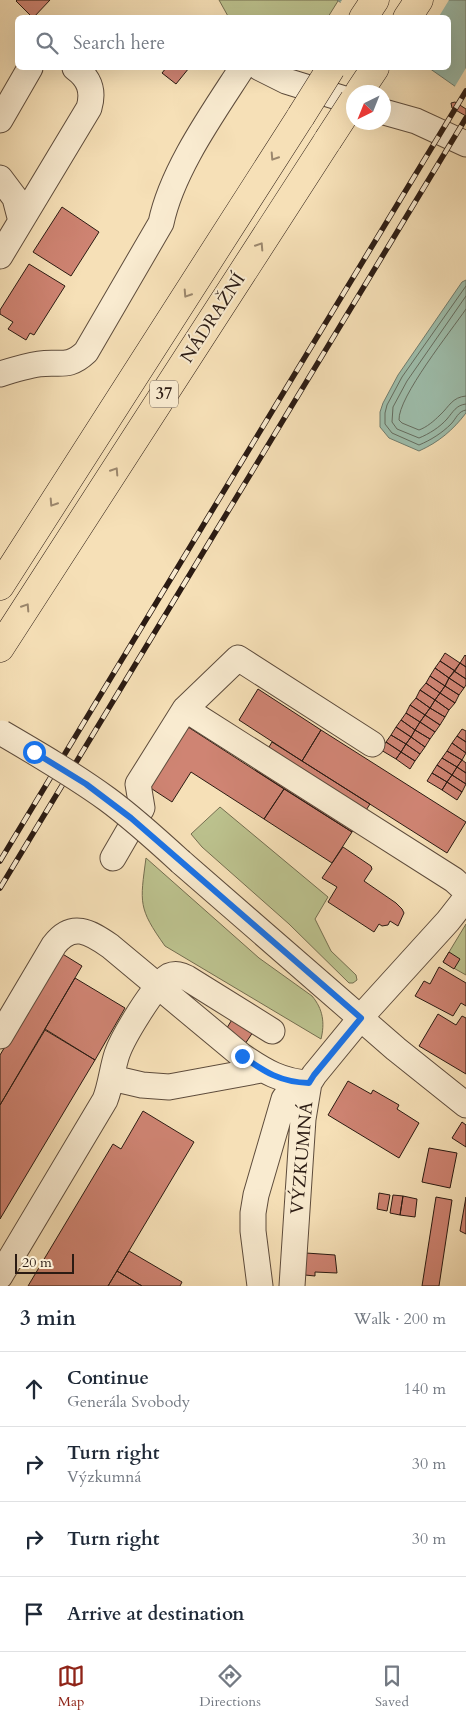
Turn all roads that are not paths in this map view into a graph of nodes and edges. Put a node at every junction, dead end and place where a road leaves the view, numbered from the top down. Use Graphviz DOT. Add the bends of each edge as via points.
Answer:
graph roads {
  1 [pos="375,0"];
  2 [pos="419,0"];
  3 [pos="366,15"];
  4 [pos="409,15"];
  5 [pos="29,70"];
  6 [pos="76,70"];
  7 [pos="241,70"];
  8 [pos="264,70"];
  9 [pos="331,70"];
  10 [pos="374,70"];
  11 [pos="364,85"];
  12 [pos="346,99"];
  13 [pos="346,113"];
  14 [pos="391,114"];
  15 [pos="0,120"];
  16 [pos="466,144"];
  17 [pos="0,178"];
  18 [pos="21,221"];
  19 [pos="0,256"];
  20 [pos="0,374"];
  21 [pos="0,586"];
  22 [pos="0,648"];
  23 [pos="185,709"];
  24 [pos="1,734"];
  25 [pos="372,744"];
  26 [pos="113,858"];
  27 [pos="466,891"];
  28 [pos="466,898"];
  29 [pos="159,986"];
  30 [pos="361,1018"];
  31 [pos="272,1031"];
  32 [pos="0,1036"];
  33 [pos="262,1070"];
  34 [pos="112,1078"];
  35 [pos="302,1083"];
  36 [pos="466,1104"];
  37 [pos="0,1276"];
  38 [pos="260,1286"];
  39 [pos="292,1286"];
  1 -- 3 [label="main road"];
  2 -- 4 [label="main road"];
  5 -- 15 [label="street"];
  6 -- 18 [label="street" via="85,77 92,92 89,108"];
  7 -- 20 [label="street" via="202,130 172,187 161,223 86,352 77,361 66,364 40,364"];
  8 -- 12 [label="street" via="286,81"];
  9 -- 21 [label="main road, NÁDRAŽNÍ / 37, one-way, bridge"];
  10 -- 11 [label="main road"];
  22 -- 13 [label="main road, NÁDRAŽNÍ / 37, one-way, bridge"];
  14 -- 16 [label="street" via="416,121"];
  17 -- 18 [label="street" via="15,198"];
  18 -- 19 [label="street"];
  23 -- 25 [label="street" via="238,658"];
  23 -- 26 [label="street" via="138,784 142,808"];
  23 -- 27 [label="street" via="454,880"];
  24 -- 30 [label="street, bridge" via="60,767 144,828"];
  28 -- 30 [label="street, VÝZKUMNÁ"];
  29 -- 31 [label="street" via="169,976 179,974"];
  29 -- 32 [label="street" via="97,936 76,930 66,933 54,945"];
  29 -- 33 [label="street"];
  29 -- 34 [label="street" via="121,1044"];
  30 -- 35 [label="street, VÝZKUMNÁ" via="320,1068"];
  30 -- 36 [label="street"];
  33 -- 34 [label="street" via="169,1087 142,1086"];
  33 -- 35 [label="street" via="275,1077"];
  34 -- 37 [label="street" via="105,1100"];
  35 -- 38 [label="street" via="284,1099 256,1195 253,1231"];
  35 -- 39 [label="street, VÝZKUMNÁ" via="304,1119"];
}
